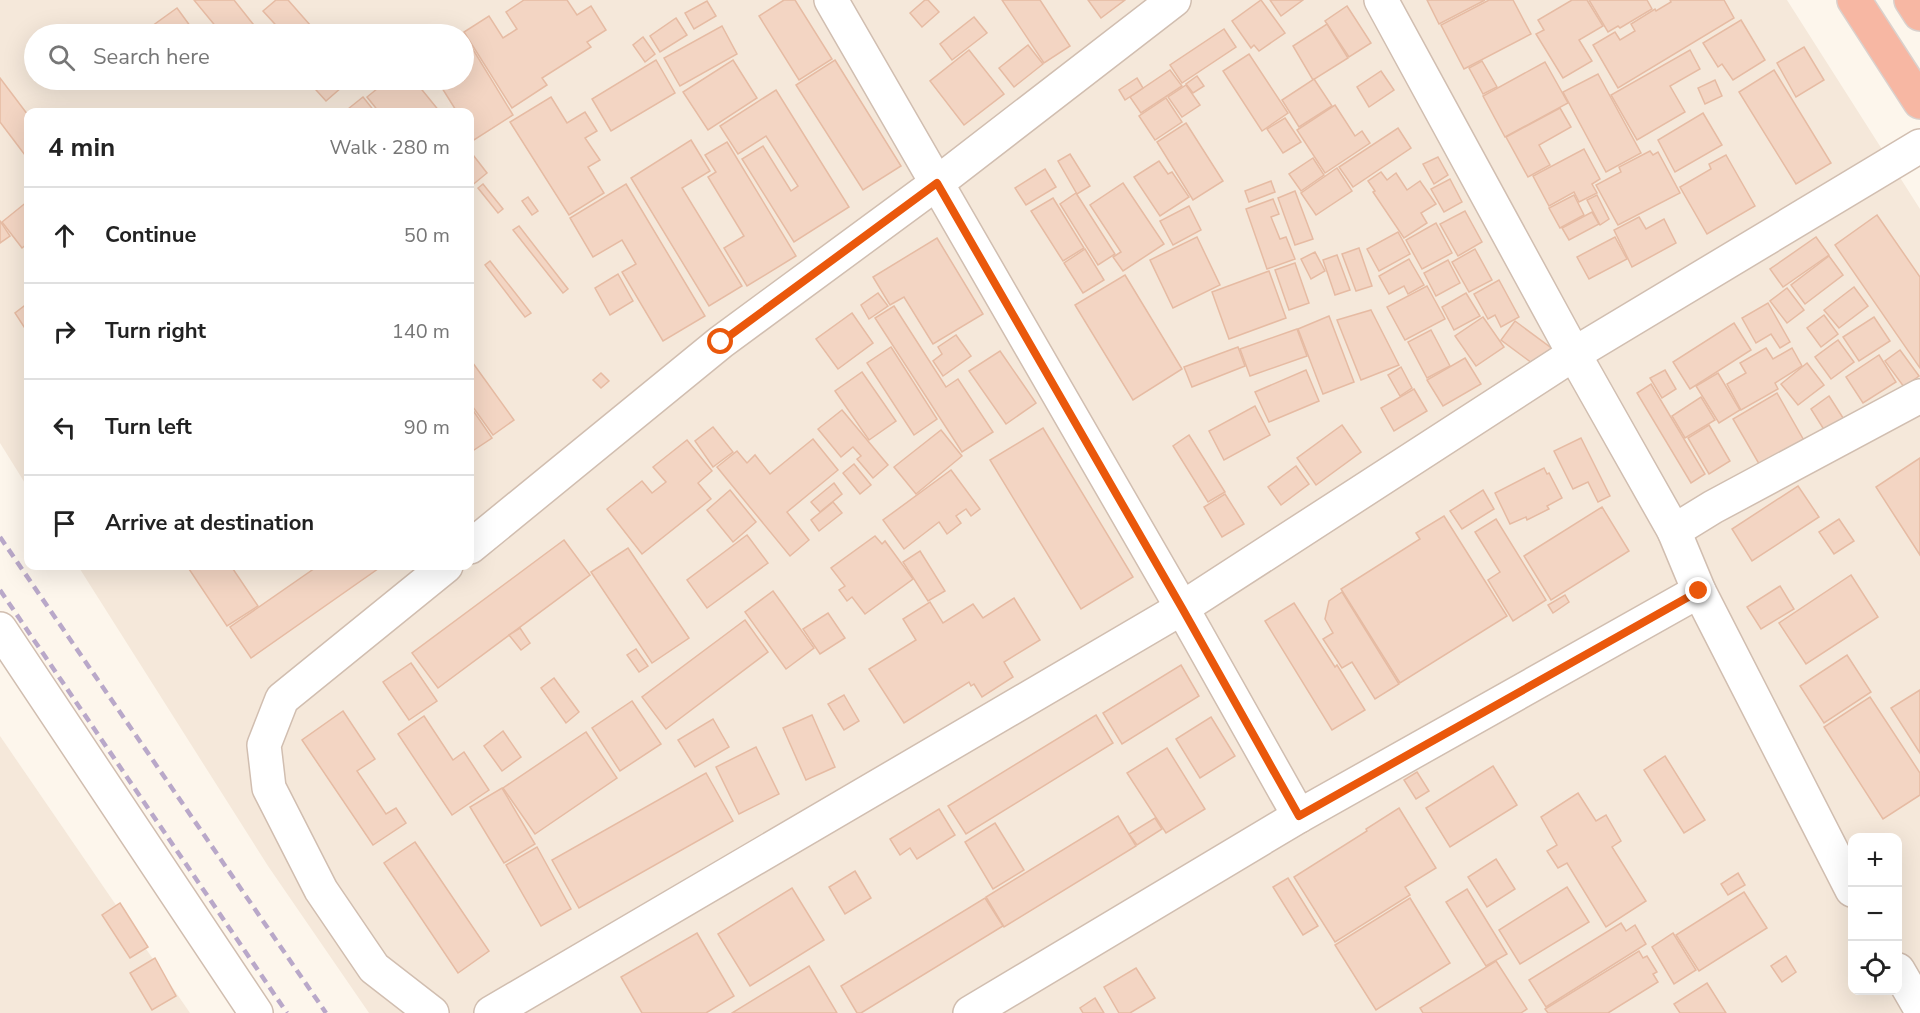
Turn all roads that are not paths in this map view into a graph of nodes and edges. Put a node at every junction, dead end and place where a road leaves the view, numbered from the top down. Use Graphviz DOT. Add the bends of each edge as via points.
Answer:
graph roads {
  1 [pos="831,0"];
  2 [pos="1174,0"];
  3 [pos="1381,0"];
  4 [pos="1854,0"];
  5 [pos="1911,0"];
  6 [pos="1920,14"];
  7 [pos="1920,102"];
  8 [pos="1920,146"];
  9 [pos="937,183"];
  10 [pos="1574,354"];
  11 [pos="1920,396"];
  12 [pos="1674,531"];
  13 [pos="474,544"];
  14 [pos="441,570"];
  15 [pos="1699,591"];
  16 [pos="1182,608"];
  17 [pos="0,629"];
  18 [pos="1299,816"];
  19 [pos="1850,887"];
  20 [pos="1902,977"];
  21 [pos="1920,1008"];
  22 [pos="256,1013"];
  23 [pos="432,1013"];
  24 [pos="491,1013"];
  25 [pos="970,1013"];
  1 -- 9 [label="street"];
  2 -- 9 [label="street"];
  3 -- 10 [label="street"];
  4 -- 7 [label="highway"];
  5 -- 6 [label="highway"];
  8 -- 10 [label="street"];
  9 -- 13 [label="street" via="721,342"];
  9 -- 16 [label="street"];
  10 -- 12 [label="street"];
  10 -- 16 [label="street"];
  11 -- 12 [label="street"];
  12 -- 15 [label="street"];
  14 -- 23 [label="street" via="282,699 264,745 269,788 321,890 374,968"];
  15 -- 18 [label="street"];
  15 -- 19 [label="street"];
  16 -- 18 [label="street"];
  16 -- 24 [label="street"];
  17 -- 22 [label="street"];
  18 -- 25 [label="street"];
  20 -- 21 [label="street"];
}
